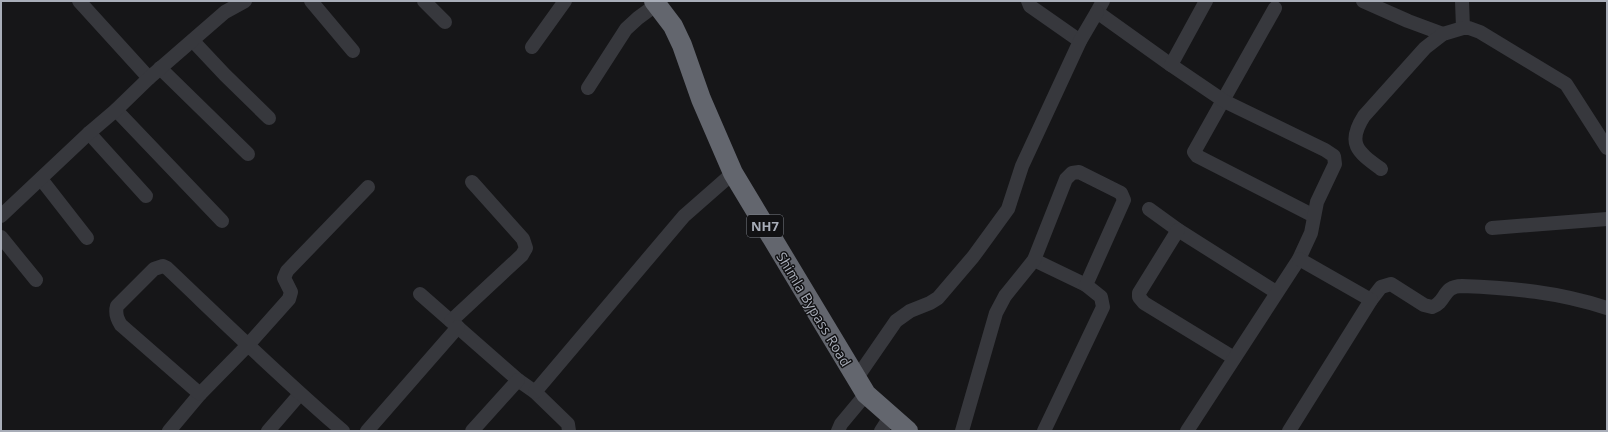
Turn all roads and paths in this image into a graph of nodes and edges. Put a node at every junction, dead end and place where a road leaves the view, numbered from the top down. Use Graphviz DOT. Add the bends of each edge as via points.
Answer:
graph roads {
  1 [pos="79,1"];
  2 [pos="245,1"];
  3 [pos="310,1"];
  4 [pos="424,1"];
  5 [pos="565,1"];
  6 [pos="1028,1"];
  7 [pos="1206,1"];
  8 [pos="1363,1"];
  9 [pos="1462,1"];
  10 [pos="656,3"];
  11 [pos="1100,6"];
  12 [pos="1275,8"];
  13 [pos="445,22"];
  14 [pos="1463,28"];
  15 [pos="1443,34"];
  16 [pos="193,41"];
  17 [pos="1080,41"];
  18 [pos="532,47"];
  19 [pos="353,52"];
  20 [pos="1171,65"];
  21 [pos="160,68"];
  22 [pos="148,78"];
  23 [pos="588,88"];
  24 [pos="1224,101"];
  25 [pos="116,110"];
  26 [pos="269,118"];
  27 [pos="89,133"];
  28 [pos="1607,148"];
  29 [pos="248,154"];
  30 [pos="1381,169"];
  31 [pos="733,173"];
  32 [pos="41,179"];
  33 [pos="472,182"];
  34 [pos="368,186"];
  35 [pos="146,196"];
  36 [pos="1149,209"];
  37 [pos="1,216"];
  38 [pos="1314,216"];
  39 [pos="1607,219"];
  40 [pos="222,221"];
  41 [pos="1492,228"];
  42 [pos="1178,230"];
  43 [pos="1,236"];
  44 [pos="87,238"];
  45 [pos="1298,259"];
  46 [pos="1034,260"];
  47 [pos="36,280"];
  48 [pos="1086,285"];
  49 [pos="1276,292"];
  50 [pos="420,294"];
  51 [pos="1371,300"];
  52 [pos="1607,308"];
  53 [pos="455,324"];
  54 [pos="248,346"];
  55 [pos="1234,358"];
  56 [pos="518,380"];
  57 [pos="861,387"];
  58 [pos="535,392"];
  59 [pos="200,394"];
  60 [pos="300,394"];
  61 [pos="886,424"];
  62 [pos="169,431"];
  63 [pos="268,431"];
  64 [pos="343,431"];
  65 [pos="367,431"];
  66 [pos="472,431"];
  67 [pos="569,431"];
  68 [pos="838,431"];
  69 [pos="908,431"];
  70 [pos="962,431"];
  71 [pos="1044,431"];
  72 [pos="1187,431"];
  73 [pos="1289,431"];
  1 -- 22 [label="street"];
  2 -- 16 [label="street" via="225,12"];
  3 -- 19 [label="street"];
  4 -- 13 [label="street"];
  5 -- 18 [label="street"];
  6 -- 17 [label="street" via="1030,6"];
  7 -- 20 [label="street"];
  8 -- 15 [label="street"];
  9 -- 14 [label="street"];
  10 -- 23 [label="street" via="626,29"];
  10 -- 31 [label="highway, Shimla Bypass Road / NH7" via="673,26 682,45 701,99"];
  11 -- 17 [label="street"];
  11 -- 20 [label="street"];
  12 -- 24 [label="street"];
  14 -- 15 [label="street"];
  14 -- 28 [label="street" via="1480,32 1566,84"];
  15 -- 30 [label="street" via="1425,48 1357,127 1355,136 1358,149"];
  16 -- 21 [label="street"];
  16 -- 26 [label="street"];
  17 -- 57 [label="street" via="1022,166 1008,209 973,257 938,298 910,311 896,321"];
  20 -- 24 [label="street"];
  21 -- 22 [label="street"];
  21 -- 29 [label="street"];
  22 -- 25 [label="street"];
  24 -- 38 [label="street" via="1334,156 1334,167 1317,202"];
  24 -- 38 [label="street" via="1195,149 1195,154"];
  25 -- 27 [label="street"];
  25 -- 40 [label="street"];
  27 -- 32 [label="street"];
  27 -- 35 [label="street"];
  31 -- 57 [label="highway, Shimla Bypass Road / NH7"];
  31 -- 58 [label="street" via="684,216"];
  32 -- 37 [label="street"];
  32 -- 44 [label="street"];
  33 -- 53 [label="street" via="523,239 526,248"];
  34 -- 54 [label="street" via="287,272 284,278 291,292 289,299"];
  36 -- 42 [label="street"];
  38 -- 45 [label="street" via="1311,233"];
  39 -- 41 [label="street"];
  42 -- 49 [label="street"];
  42 -- 55 [label="street" via="1139,293 1139,297"];
  43 -- 47 [label="street"];
  45 -- 49 [label="street"];
  45 -- 51 [label="street"];
  46 -- 48 [label="street"];
  46 -- 48 [label="street" via="1066,179 1072,173 1079,172 1121,193 1124,200"];
  46 -- 70 [label="street" via="1005,296 996,312"];
  48 -- 71 [label="street" via="1101,296 1103,307"];
  49 -- 55 [label="street"];
  50 -- 53 [label="street"];
  51 -- 52 [label="street" via="1383,285 1391,284 1424,305 1432,307 1440,302 1447,290 1462,286 1538,291 1583,300"];
  51 -- 73 [label="street"];
  53 -- 56 [label="street"];
  53 -- 65 [label="street"];
  54 -- 59 [label="street"];
  54 -- 59 [label="street" via="167,268 154,269 117,306 116,315 121,325"];
  54 -- 60 [label="street"];
  55 -- 72 [label="street"];
  56 -- 58 [label="street"];
  56 -- 66 [label="street"];
  57 -- 61 [label="highway, Shimla Bypass Road / NH7"];
  57 -- 68 [label="street"];
  58 -- 67 [label="street" via="568,424"];
  59 -- 62 [label="street"];
  60 -- 63 [label="street"];
  60 -- 64 [label="street"];
  61 -- 69 [label="highway, Shimla Bypass Road / NH7"];
}
